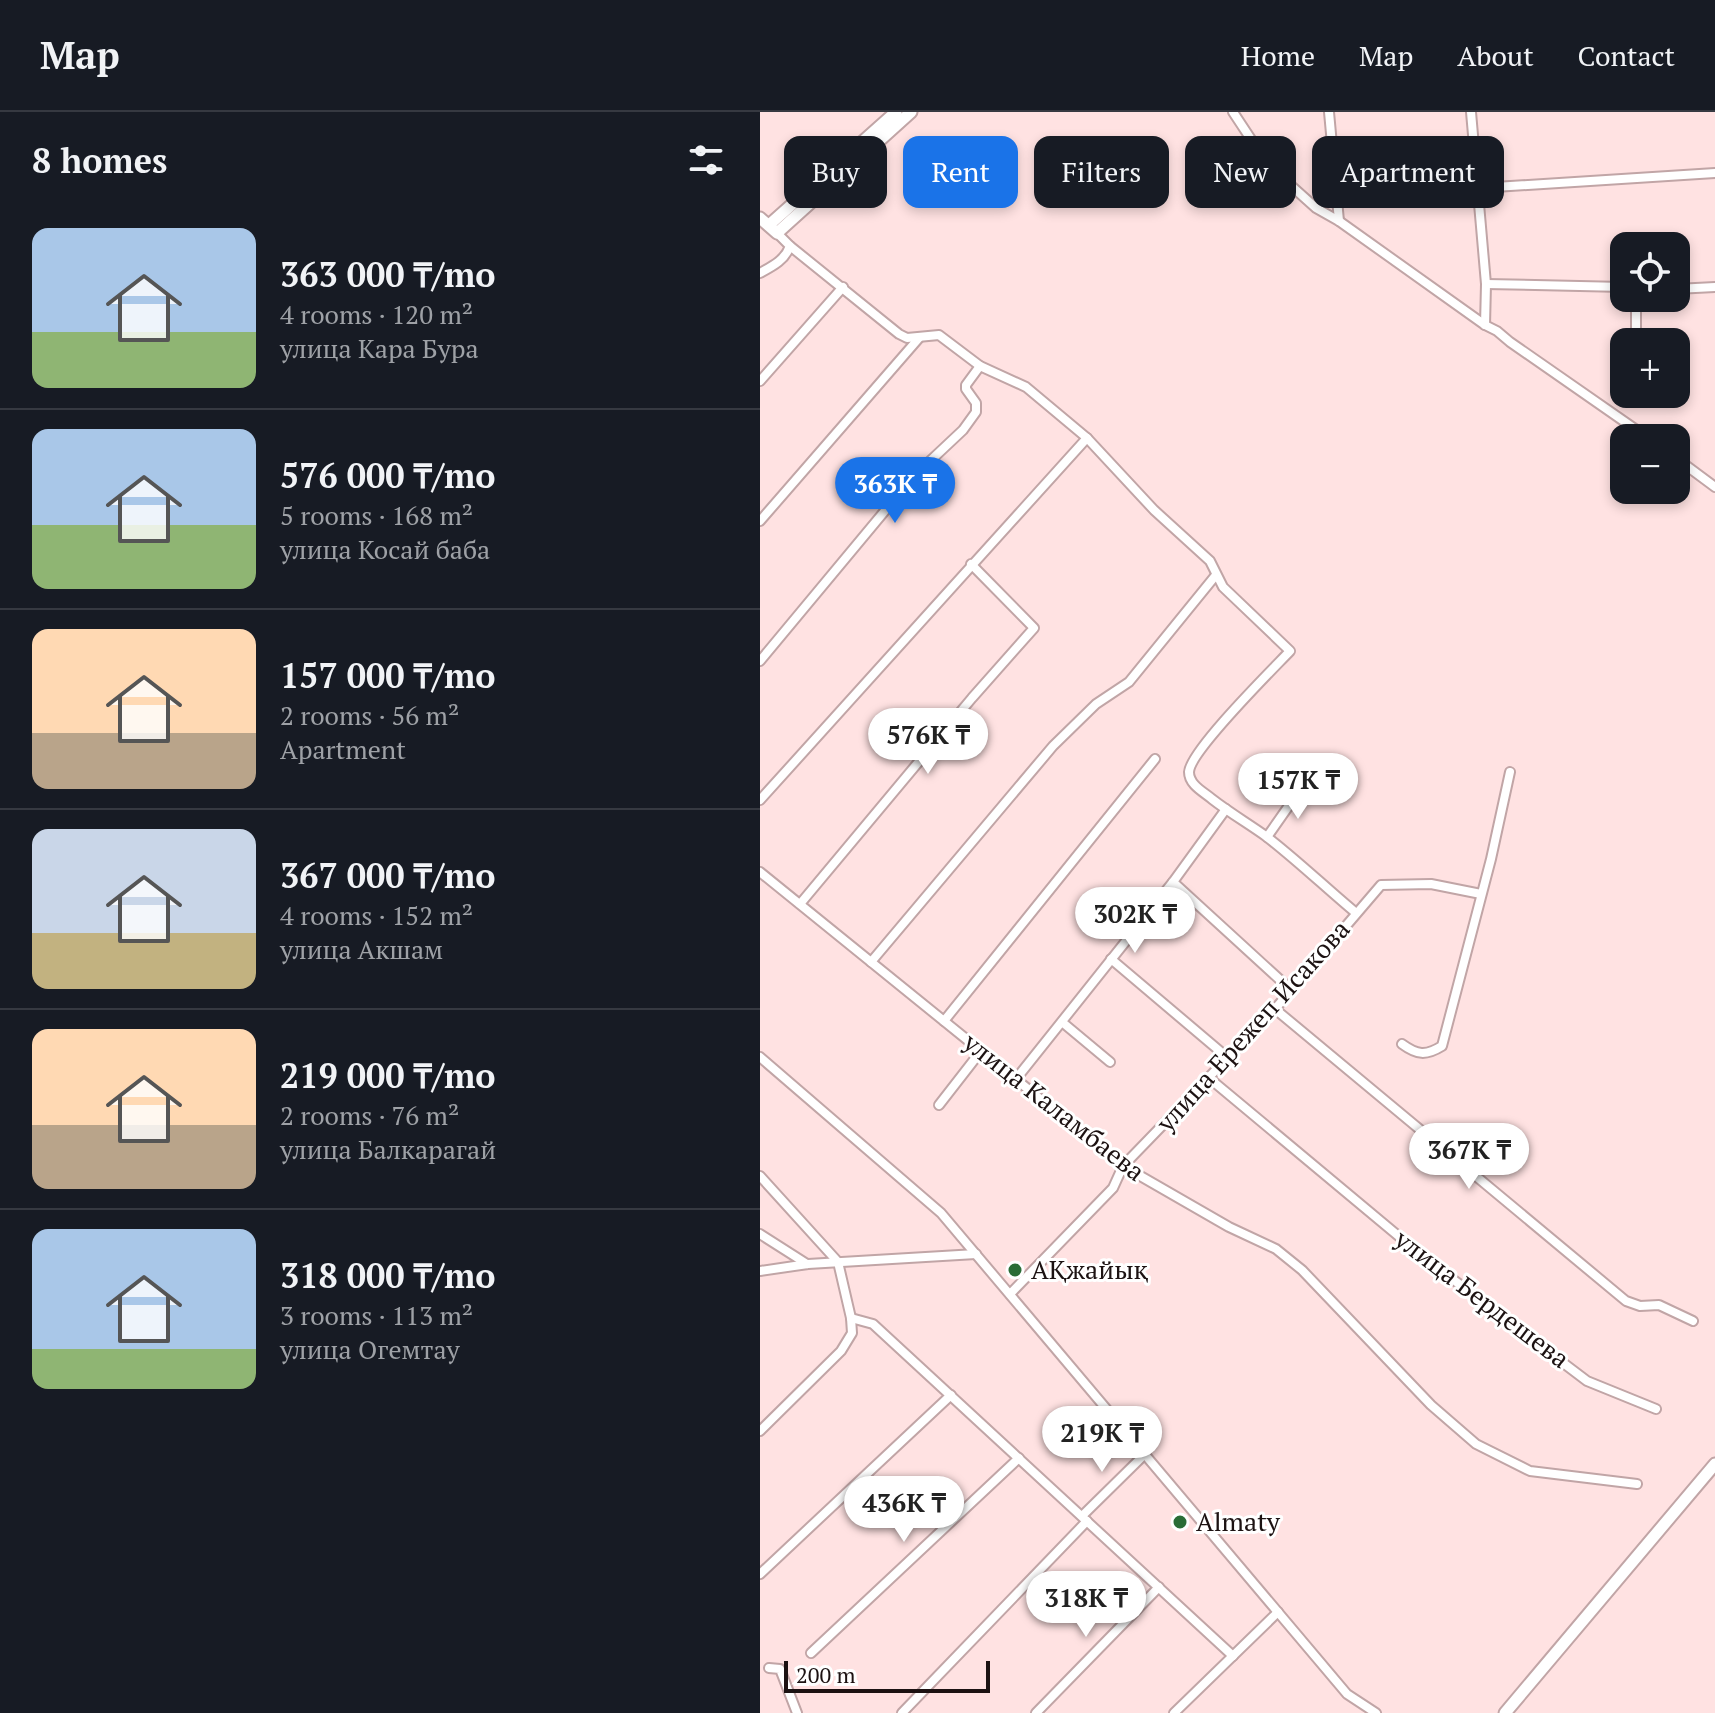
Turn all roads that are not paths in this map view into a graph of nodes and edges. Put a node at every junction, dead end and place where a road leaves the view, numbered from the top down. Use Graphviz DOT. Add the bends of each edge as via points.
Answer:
graph roads {
  1 [pos="896,112"];
  2 [pos="911,112"];
  3 [pos="1233,112"];
  4 [pos="1329,112"];
  5 [pos="1471,112"];
  6 [pos="1474,136"];
  7 [pos="1715,173"];
  8 [pos="1504,186"];
  9 [pos="1480,208"];
  10 [pos="1339,221"];
  11 [pos="769,225"];
  12 [pos="790,246"];
  13 [pos="760,273"];
  14 [pos="1486,284"];
  15 [pos="843,287"];
  16 [pos="1610,287"];
  17 [pos="1715,287"];
  18 [pos="1690,288"];
  19 [pos="1485,325"];
  20 [pos="919,338"];
  21 [pos="980,366"];
  22 [pos="760,381"];
  23 [pos="1628,424"];
  24 [pos="1087,438"];
  25 [pos="1690,468"];
  26 [pos="1715,487"];
  27 [pos="760,521"];
  28 [pos="971,564"];
  29 [pos="1216,575"];
  30 [pos="760,661"];
  31 [pos="1155,759"];
  32 [pos="1510,772"];
  33 [pos="1302,787"];
  34 [pos="760,800"];
  35 [pos="1226,809"];
  36 [pos="1267,837"];
  37 [pos="760,872"];
  38 [pos="1173,882"];
  39 [pos="1481,894"];
  40 [pos="800,904"];
  41 [pos="1356,913"];
  42 [pos="1111,959"];
  43 [pos="871,962"];
  44 [pos="1290,989"];
  45 [pos="1275,1009"];
  46 [pos="944,1021"];
  47 [pos="1062,1022"];
  48 [pos="1402,1044"];
  49 [pos="981,1051"];
  50 [pos="760,1057"];
  51 [pos="1228,1058"];
  52 [pos="1110,1062"];
  53 [pos="1209,1078"];
  54 [pos="1016,1079"];
  55 [pos="939,1105"];
  56 [pos="1123,1166"];
  57 [pos="760,1176"];
  58 [pos="760,1234"];
  59 [pos="976,1254"];
  60 [pos="838,1262"];
  61 [pos="808,1264"];
  62 [pos="760,1271"];
  63 [pos="1010,1294"];
  64 [pos="851,1318"];
  65 [pos="1693,1321"];
  66 [pos="951,1395"];
  67 [pos="1656,1409"];
  68 [pos="760,1431"];
  69 [pos="1145,1454"];
  70 [pos="1019,1458"];
  71 [pos="1715,1464"];
  72 [pos="1637,1484"];
  73 [pos="1084,1519"];
  74 [pos="760,1574"];
  75 [pos="1159,1587"];
  76 [pos="1278,1612"];
  77 [pos="811,1653"];
  78 [pos="1233,1656"];
  79 [pos="769,1668"];
  80 [pos="797,1713"];
  81 [pos="902,1713"];
  82 [pos="1036,1713"];
  83 [pos="1174,1713"];
  84 [pos="1376,1713"];
  85 [pos="1505,1713"];
  1 -- 11 [label="main road"];
  2 -- 11 [label="main road"];
  3 -- 10 [label="street" via="1268,165 1316,208"];
  4 -- 10 [label="street"];
  5 -- 6 [label="street"];
  7 -- 8 [label="street"];
  9 -- 14 [label="street"];
  10 -- 19 [label="street"];
  11 -- 12 [label="street"];
  12 -- 13 [label="street" via="775,265"];
  12 -- 15 [label="street"];
  14 -- 16 [label="street"];
  14 -- 19 [label="street"];
  15 -- 20 [label="street" via="899,334"];
  15 -- 22 [label="street"];
  17 -- 18 [label="street"];
  19 -- 23 [label="street"];
  20 -- 21 [label="street" via="939,335"];
  20 -- 27 [label="street"];
  21 -- 24 [label="street" via="1026,387"];
  21 -- 30 [label="street" via="966,385 976,403 970,421 913,477"];
  24 -- 28 [label="street"];
  24 -- 29 [label="street" via="1210,561"];
  25 -- 26 [label="street"];
  28 -- 34 [label="street"];
  28 -- 40 [label="street" via="1034,628"];
  29 -- 35 [label="street" via="1290,651 1236,707 1189,771 1195,786"];
  29 -- 43 [label="street" via="1129,682 1096,704 1053,746"];
  31 -- 46 [label="street"];
  32 -- 39 [label="street"];
  33 -- 36 [label="street"];
  35 -- 36 [label="street"];
  35 -- 38 [label="street"];
  36 -- 41 [label="street"];
  37 -- 40 [label="street, улица Каламбаева"];
  38 -- 42 [label="street"];
  38 -- 44 [label="street"];
  39 -- 41 [label="street, улица Ережеп Исакова" via="1431,884 1381,885"];
  39 -- 48 [label="street" via="1442,1046 1428,1054"];
  40 -- 43 [label="street, улица Каламбаева"];
  41 -- 44 [label="street, улица Ережеп Исакова"];
  42 -- 47 [label="street"];
  42 -- 51 [label="street"];
  43 -- 46 [label="street, улица Каламбаева"];
  44 -- 45 [label="street, улица Ережеп Исакова"];
  45 -- 51 [label="street, улица Ережеп Исакова"];
  45 -- 65 [label="street" via="1626,1301 1659,1305"];
  46 -- 49 [label="street, улица Каламбаева"];
  47 -- 52 [label="street"];
  47 -- 54 [label="street"];
  49 -- 54 [label="street, улица Каламбаева"];
  49 -- 55 [label="street"];
  50 -- 59 [label="street" via="941,1213"];
  51 -- 53 [label="street, улица Ережеп Исакова"];
  53 -- 56 [label="street, улица Ережеп Исакова"];
  53 -- 67 [label="street, улица Бердешева" via="1426,1259 1587,1381"];
  54 -- 56 [label="street, улица Каламбаева"];
  56 -- 63 [label="street, улица Ережеп Исакова" via="1113,1188"];
  56 -- 72 [label="street, улица Каламбаева" via="1276,1249 1476,1444 1530,1471"];
  57 -- 60 [label="street"];
  58 -- 61 [label="street"];
  59 -- 60 [label="street"];
  59 -- 63 [label="street"];
  60 -- 61 [label="street"];
  60 -- 64 [label="street"];
  61 -- 62 [label="street"];
  63 -- 69 [label="street"];
  64 -- 66 [label="street" via="873,1324"];
  64 -- 68 [label="street" via="852,1333 841,1351"];
  66 -- 70 [label="street"];
  66 -- 74 [label="street"];
  69 -- 73 [label="street"];
  69 -- 76 [label="street"];
  70 -- 73 [label="street"];
  70 -- 77 [label="street"];
  71 -- 85 [label="main road"];
  73 -- 75 [label="street"];
  73 -- 81 [label="street"];
  75 -- 78 [label="street"];
  75 -- 82 [label="street"];
  76 -- 78 [label="street"];
  76 -- 84 [label="street" via="1347,1694"];
  78 -- 83 [label="street"];
  79 -- 80 [label="street" via="780,1669"];
}
